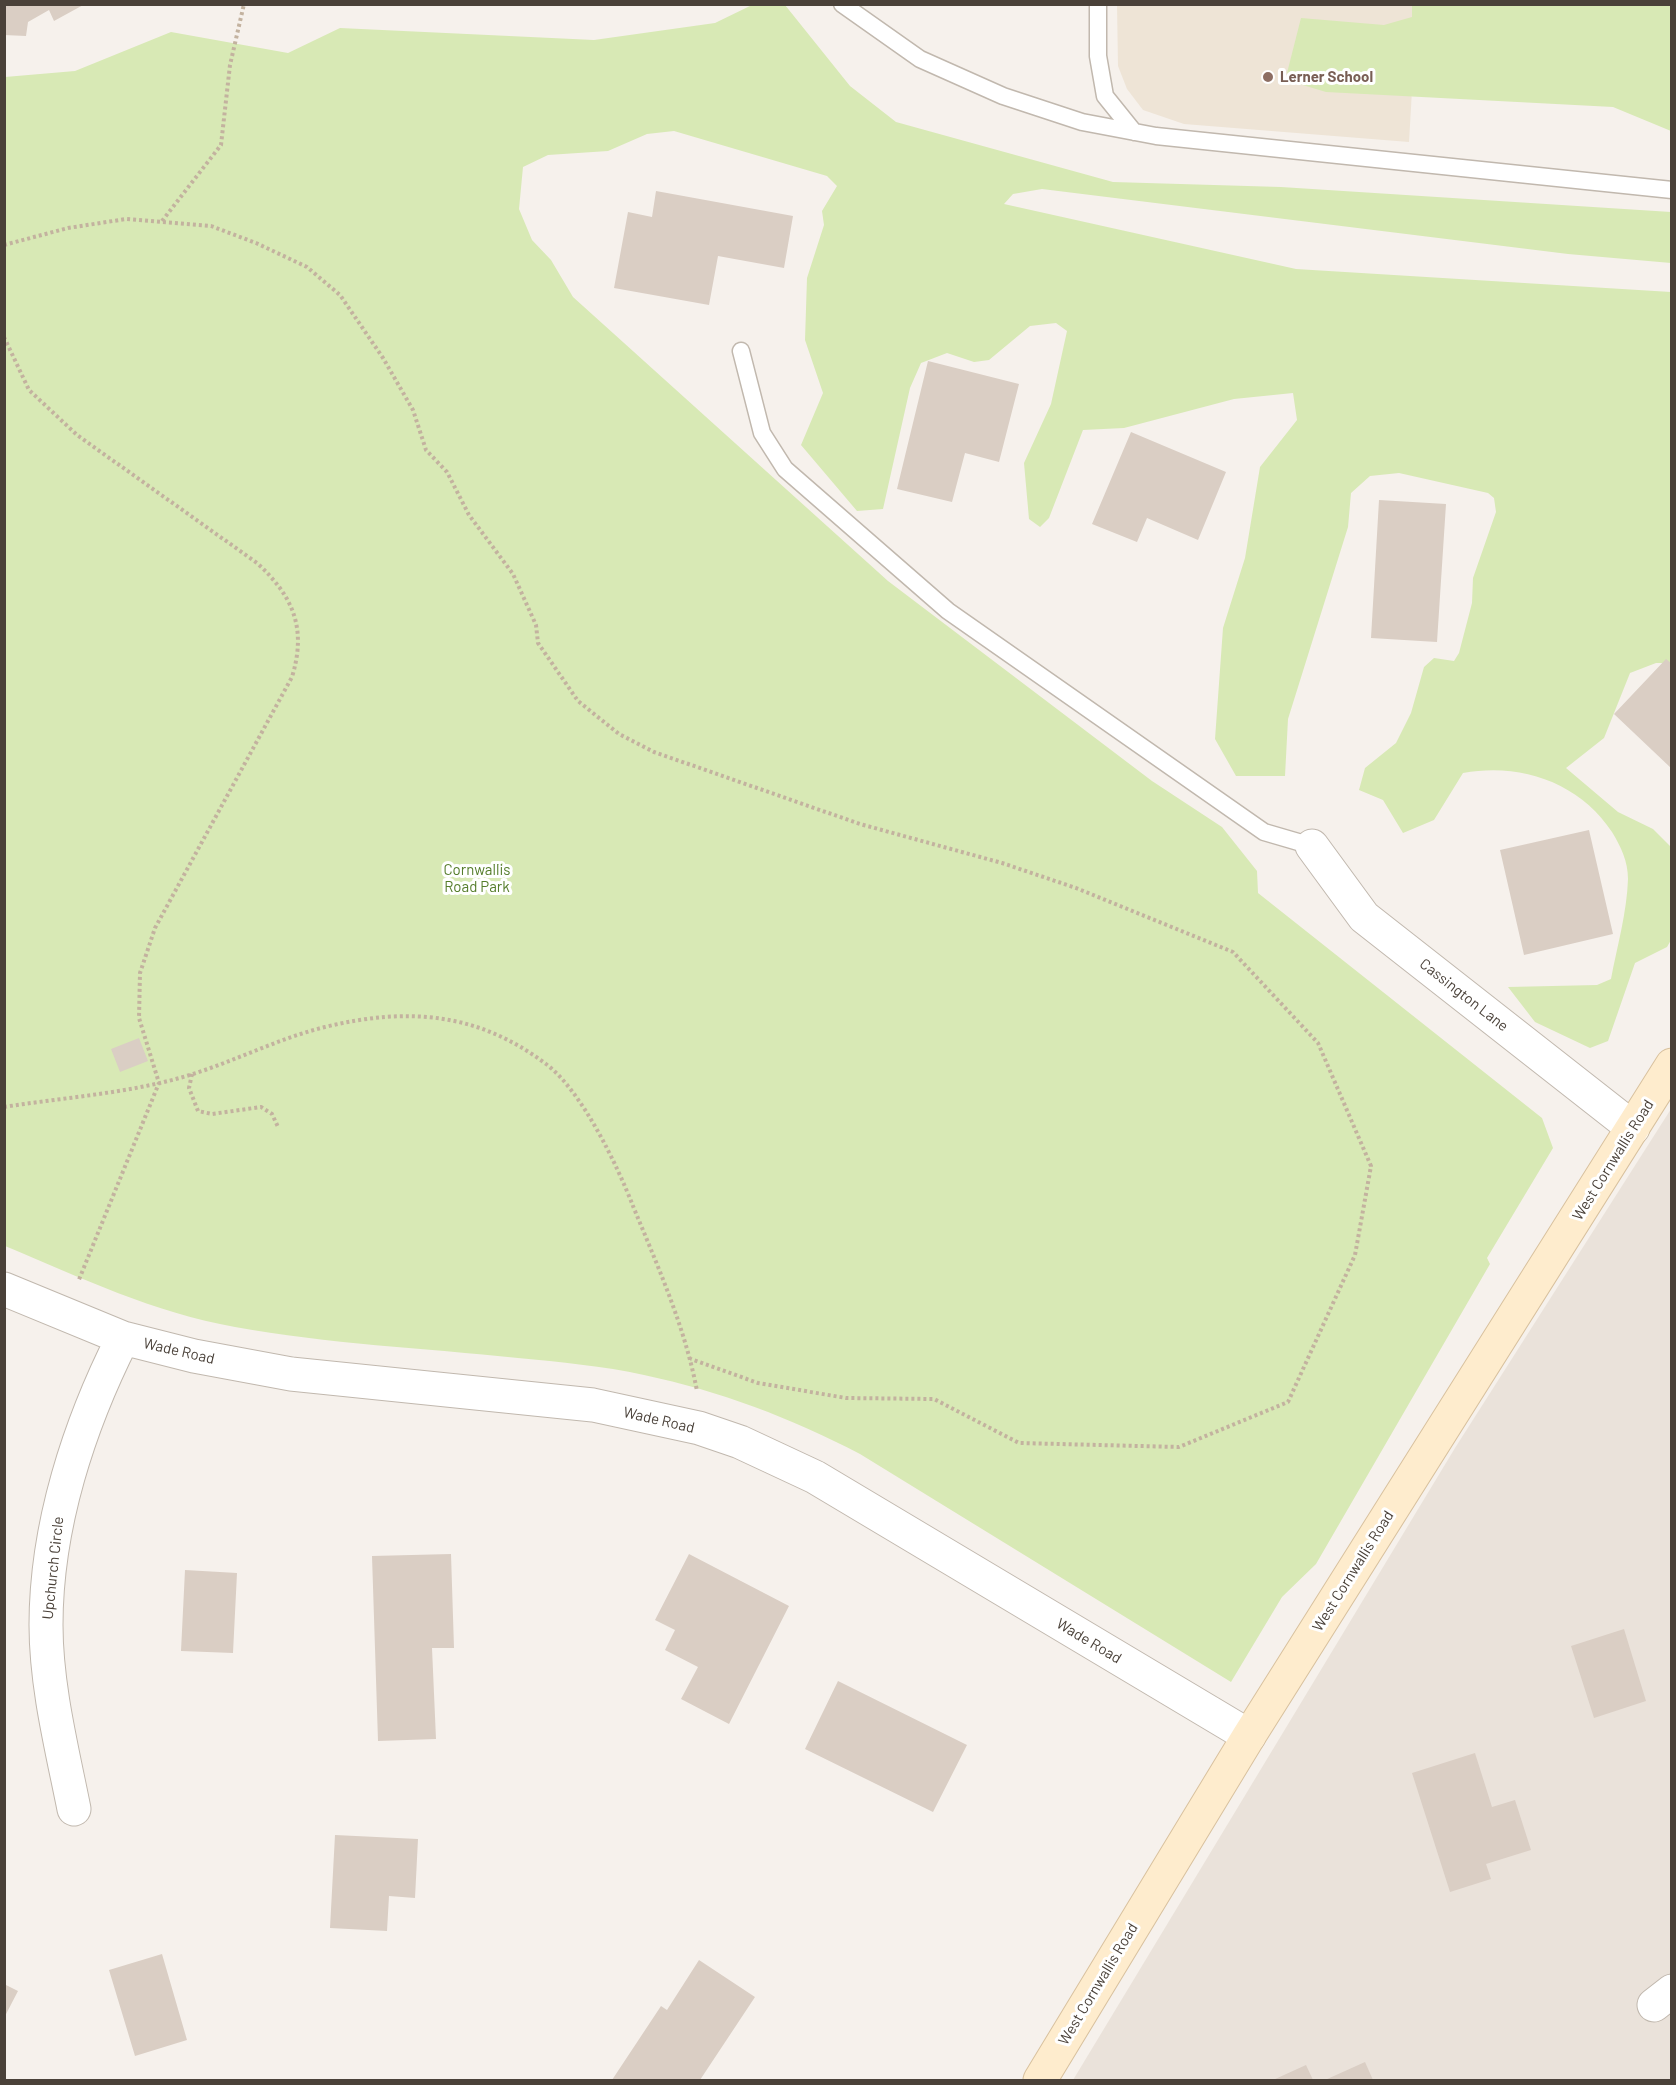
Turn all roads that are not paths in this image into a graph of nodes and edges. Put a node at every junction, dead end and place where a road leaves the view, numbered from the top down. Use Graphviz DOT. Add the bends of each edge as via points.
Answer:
graph roads {
  1 [pos="842,4"];
  2 [pos="1098,4"];
  3 [pos="1134,132"];
  4 [pos="1671,190"];
  5 [pos="741,351"];
  6 [pos="1312,846"];
  7 [pos="1671,1065"];
  8 [pos="1634,1128"];
  9 [pos="4,1289"];
  10 [pos="123,1338"];
  11 [pos="1249,1736"];
  12 [pos="74,1809"];
  13 [pos="1040,2080"];
  1 -- 3 [label="lane" via="920,59 992,91 1082,122"];
  2 -- 3 [label="lane" via="1098,56 1105,96"];
  3 -- 4 [label="lane"];
  5 -- 6 [label="lane" via="762,433 785,469 948,611 1264,832"];
  6 -- 8 [label="street, Cassington Lane" via="1364,916"];
  7 -- 8 [label="street, West Cornwallis Road"];
  8 -- 11 [label="street, West Cornwallis Road"];
  9 -- 10 [label="street, Wade Road"];
  10 -- 11 [label="street, Wade Road" via="291,1374 592,1405 699,1428 740,1442 815,1477"];
  10 -- 12 [label="street, Upchurch Circle" via="99,1384 59,1511 49,1581 46,1626 52,1695"];
  11 -- 13 [label="street, West Cornwallis Road"];
}
